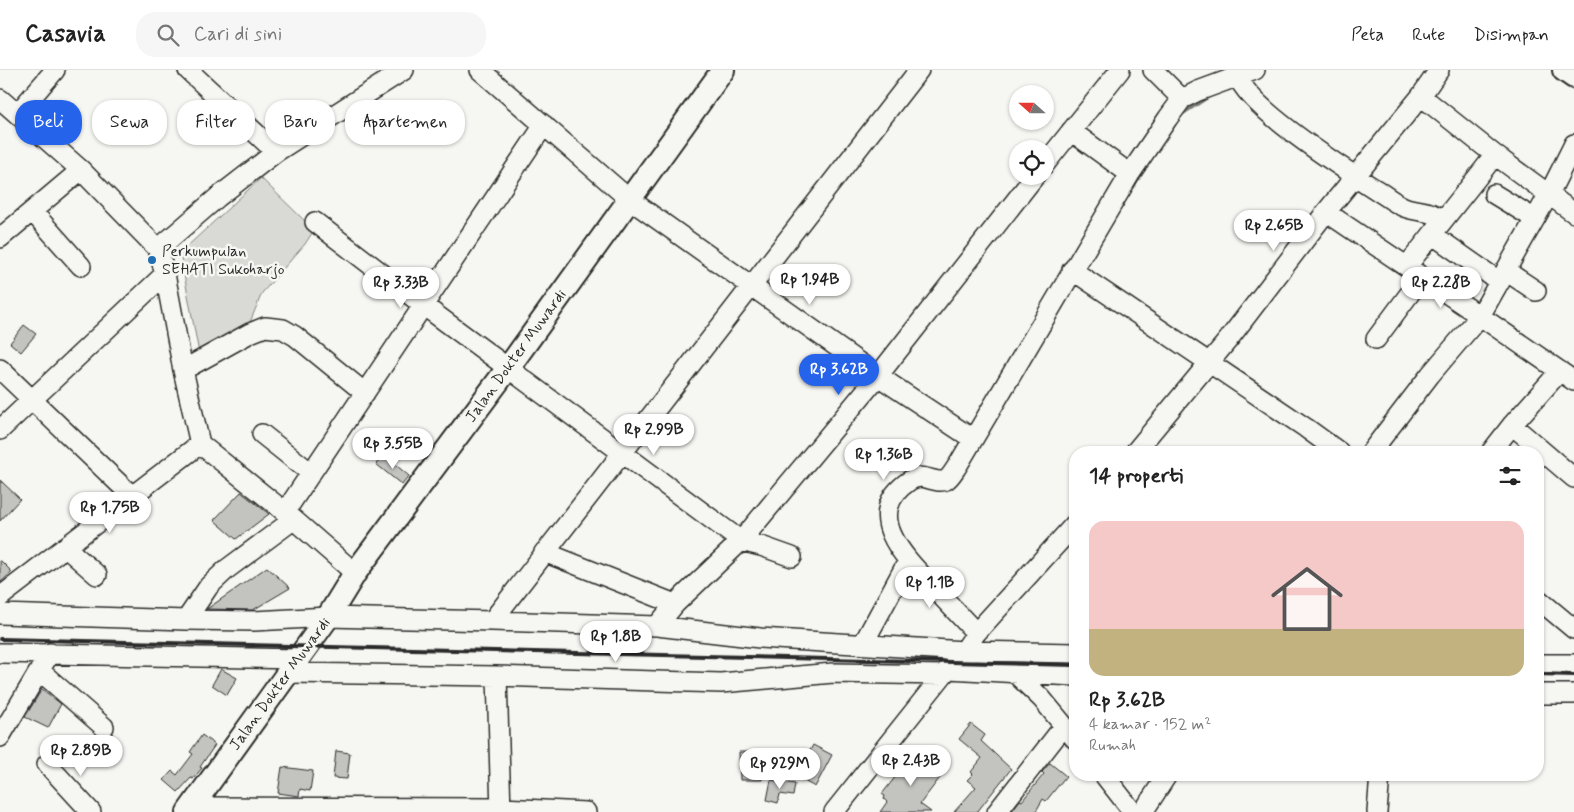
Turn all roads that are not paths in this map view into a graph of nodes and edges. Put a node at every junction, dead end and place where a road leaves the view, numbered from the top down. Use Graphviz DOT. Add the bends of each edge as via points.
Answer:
graph roads {
  1 [pos="55,70"];
  2 [pos="188,70"];
  3 [pos="404,70"];
  4 [pos="480,70"];
  5 [pos="723,70"];
  6 [pos="919,70"];
  7 [pos="1120,70"];
  8 [pos="1153,70"];
  9 [pos="1438,70"];
  10 [pos="1564,70"];
  11 [pos="1574,76"];
  12 [pos="502,77"];
  13 [pos="1244,78"];
  14 [pos="1421,96"];
  15 [pos="0,99"];
  16 [pos="1182,99"];
  17 [pos="29,100"];
  18 [pos="15,112"];
  19 [pos="544,125"];
  20 [pos="1071,131"];
  21 [pos="1574,144"];
  22 [pos="52,145"];
  23 [pos="276,152"];
  24 [pos="1054,153"];
  25 [pos="1495,155"];
  26 [pos="81,170"];
  27 [pos="1130,174"];
  28 [pos="1356,176"];
  29 [pos="1028,185"];
  30 [pos="1494,194"];
  31 [pos="1549,194"];
  32 [pos="629,199"];
  33 [pos="32,211"];
  34 [pos="1326,212"];
  35 [pos="1574,214"];
  36 [pos="1535,220"];
  37 [pos="315,222"];
  38 [pos="1438,227"];
  39 [pos="0,238"];
  40 [pos="158,249"];
  41 [pos="81,266"];
  42 [pos="1415,271"];
  43 [pos="165,274"];
  44 [pos="1077,274"];
  45 [pos="1503,276"];
  46 [pos="752,285"];
  47 [pos="1536,291"];
  48 [pos="424,306"];
  49 [pos="1480,316"];
  50 [pos="1376,339"];
  51 [pos="1209,362"];
  52 [pos="508,368"];
  53 [pos="0,369"];
  54 [pos="183,370"];
  55 [pos="878,376"];
  56 [pos="1567,376"];
  57 [pos="365,393"];
  58 [pos="32,400"];
  59 [pos="1512,424"];
  60 [pos="0,430"];
  61 [pos="262,434"];
  62 [pos="972,439"];
  63 [pos="200,444"];
  64 [pos="1140,446"];
  65 [pos="1331,446"];
  66 [pos="1376,446"];
  67 [pos="1496,446"];
  68 [pos="1537,446"];
  69 [pos="621,452"];
  70 [pos="1544,452"];
  71 [pos="311,473"];
  72 [pos="1574,478"];
  73 [pos="132,496"];
  74 [pos="289,516"];
  75 [pos="1069,531"];
  76 [pos="741,541"];
  77 [pos="65,547"];
  78 [pos="544,552"];
  79 [pos="792,557"];
  80 [pos="908,561"];
  81 [pos="355,573"];
  82 [pos="97,576"];
  83 [pos="0,597"];
  84 [pos="675,604"];
  85 [pos="1544,604"];
  86 [pos="0,614"];
  87 [pos="328,617"];
  88 [pos="186,620"];
  89 [pos="492,621"];
  90 [pos="657,626"];
  91 [pos="1574,629"];
  92 [pos="976,633"];
  93 [pos="863,644"];
  94 [pos="964,651"];
  95 [pos="0,653"];
  96 [pos="50,653"];
  97 [pos="1069,653"];
  98 [pos="1544,664"];
  99 [pos="1574,664"];
  100 [pos="293,666"];
  101 [pos="40,671"];
  102 [pos="946,672"];
  103 [pos="1014,672"];
  104 [pos="497,676"];
  105 [pos="1069,676"];
  106 [pos="1544,694"];
  107 [pos="1574,694"];
  108 [pos="104,726"];
  109 [pos="1069,732"];
  110 [pos="0,737"];
  111 [pos="47,764"];
  112 [pos="1109,781"];
  113 [pos="1163,781"];
  114 [pos="1380,781"];
  115 [pos="189,810"];
  116 [pos="421,810"];
  117 [pos="501,810"];
  118 [pos="91,812"];
  119 [pos="586,812"];
  120 [pos="834,812"];
  121 [pos="998,812"];
  122 [pos="1134,812"];
  123 [pos="1143,812"];
  124 [pos="1377,812"];
  1 -- 17 [label="street"];
  2 -- 23 [label="street"];
  3 -- 23 [label="street"];
  4 -- 12 [label="street"];
  5 -- 32 [label="main road, Jalan Dokter Muwardi"];
  6 -- 46 [label="street"];
  7 -- 20 [label="street"];
  8 -- 16 [label="street"];
  9 -- 14 [label="street"];
  10 -- 11 [label="main road"];
  12 -- 19 [label="street"];
  13 -- 16 [label="street"];
  13 -- 28 [label="street" via="1253,98 1276,119"];
  14 -- 25 [label="street"];
  14 -- 28 [label="street"];
  15 -- 18 [label="street"];
  16 -- 27 [label="street"];
  19 -- 32 [label="street"];
  19 -- 48 [label="street"];
  20 -- 24 [label="street"];
  20 -- 27 [label="street"];
  21 -- 31 [label="street"];
  22 -- 26 [label="street"];
  23 -- 40 [label="street"];
  25 -- 31 [label="street"];
  25 -- 38 [label="street"];
  26 -- 33 [label="street"];
  26 -- 40 [label="street"];
  27 -- 44 [label="street"];
  28 -- 34 [label="street"];
  28 -- 38 [label="street" via="1404,207 1431,212"];
  29 -- 55 [label="street"];
  30 -- 36 [label="street"];
  31 -- 35 [label="street"];
  31 -- 36 [label="street"];
  32 -- 46 [label="street"];
  32 -- 52 [label="main road, Jalan Dokter Muwardi"];
  33 -- 39 [label="street"];
  33 -- 41 [label="street"];
  34 -- 42 [label="street"];
  34 -- 51 [label="street"];
  36 -- 45 [label="street"];
  37 -- 48 [label="street"];
  38 -- 42 [label="street"];
  38 -- 45 [label="street"];
  40 -- 43 [label="street"];
  42 -- 49 [label="street"];
  42 -- 50 [label="street"];
  43 -- 54 [label="street"];
  43 -- 58 [label="street"];
  44 -- 51 [label="street"];
  44 -- 62 [label="street"];
  45 -- 47 [label="street"];
  45 -- 49 [label="street"];
  46 -- 55 [label="street"];
  46 -- 69 [label="street"];
  48 -- 52 [label="street"];
  48 -- 57 [label="street"];
  49 -- 56 [label="street"];
  49 -- 66 [label="street"];
  51 -- 64 [label="street"];
  51 -- 65 [label="street"];
  52 -- 69 [label="street"];
  52 -- 81 [label="main road, Jalan Dokter Muwardi"];
  53 -- 58 [label="street"];
  54 -- 57 [label="street" via="265,326 295,336"];
  54 -- 63 [label="street"];
  55 -- 62 [label="street"];
  55 -- 76 [label="street"];
  56 -- 59 [label="street"];
  57 -- 71 [label="street"];
  58 -- 60 [label="street"];
  58 -- 73 [label="street"];
  59 -- 67 [label="street"];
  59 -- 68 [label="street"];
  61 -- 71 [label="street"];
  62 -- 80 [label="street" via="947,479 920,476 902,487 891,500 887,518 894,541"];
  63 -- 73 [label="street"];
  63 -- 74 [label="street"];
  69 -- 76 [label="street"];
  69 -- 78 [label="street"];
  70 -- 72 [label="street"];
  71 -- 74 [label="street"];
  73 -- 77 [label="street"];
  74 -- 81 [label="street"];
  74 -- 88 [label="street" via="209,586"];
  75 -- 92 [label="street"];
  76 -- 79 [label="street"];
  76 -- 84 [label="street"];
  77 -- 82 [label="street"];
  77 -- 83 [label="street"];
  78 -- 84 [label="street"];
  78 -- 89 [label="street"];
  80 -- 92 [label="street"];
  80 -- 93 [label="street"];
  81 -- 87 [label="main road, Jalan Dokter Muwardi"];
  84 -- 90 [label="street"];
  85 -- 91 [label="street"];
  86 -- 88 [label="street"];
  87 -- 88 [label="street"];
  87 -- 89 [label="street"];
  87 -- 100 [label="main road, Jalan Dokter Muwardi"];
  89 -- 90 [label="street"];
  90 -- 93 [label="street" via="760,638"];
  92 -- 94 [label="street"];
  93 -- 94 [label="street"];
  94 -- 97 [label="street"];
  94 -- 102 [label="street"];
  95 -- 96 [label="street"];
  96 -- 100 [label="street"];
  96 -- 101 [label="street"];
  98 -- 99 [label="street"];
  100 -- 104 [label="street"];
  100 -- 115 [label="main road, Jalan Dokter Muwardi"];
  101 -- 108 [label="street"];
  101 -- 110 [label="street"];
  102 -- 103 [label="street"];
  102 -- 104 [label="street" via="833,672 721,683"];
  102 -- 120 [label="street"];
  103 -- 105 [label="street"];
  103 -- 109 [label="street"];
  104 -- 117 [label="street"];
  106 -- 107 [label="street"];
  109 -- 121 [label="street"];
  111 -- 118 [label="street"];
  112 -- 122 [label="street"];
  113 -- 123 [label="street"];
  114 -- 124 [label="street"];
  115 -- 116 [label="street" via="208,807"];
  116 -- 117 [label="street"];
  117 -- 119 [label="street"];
}
